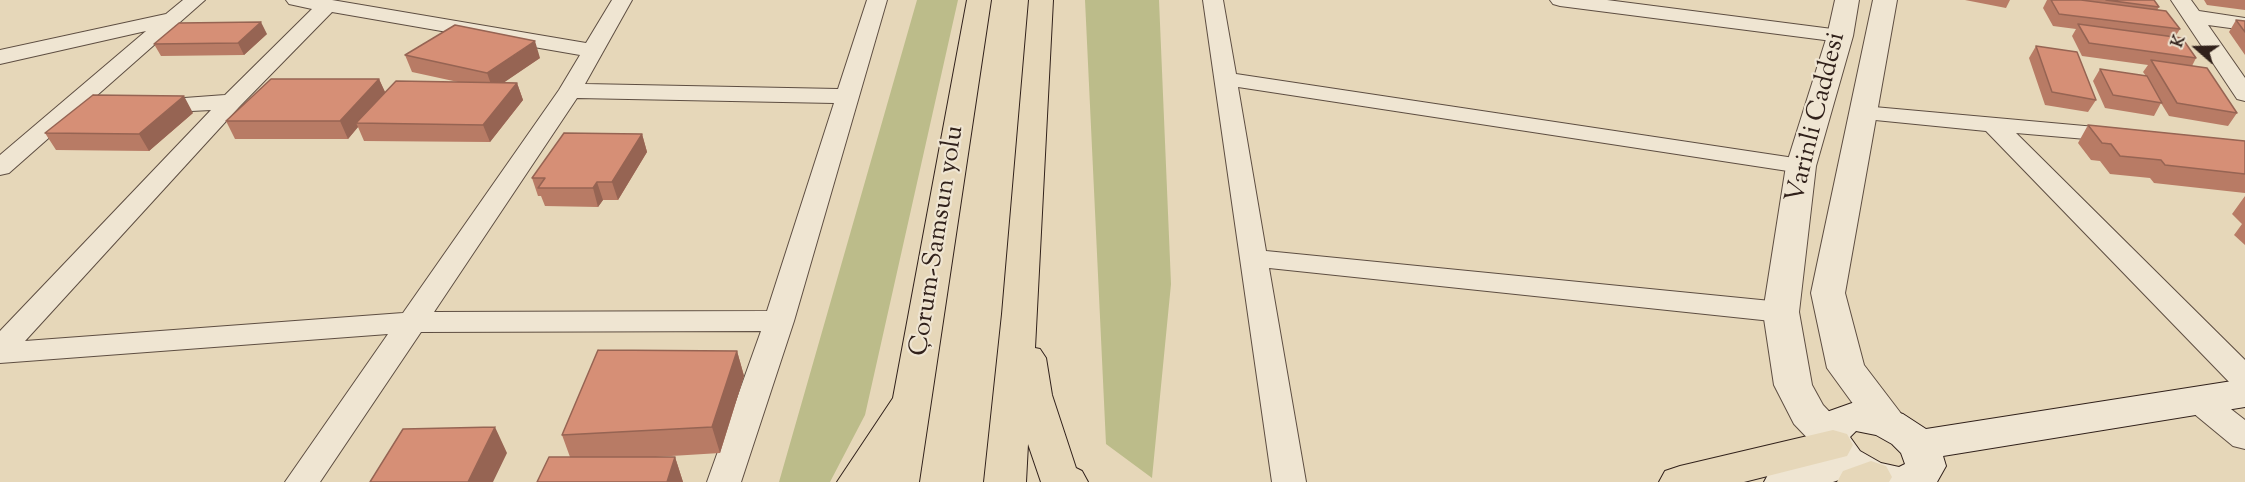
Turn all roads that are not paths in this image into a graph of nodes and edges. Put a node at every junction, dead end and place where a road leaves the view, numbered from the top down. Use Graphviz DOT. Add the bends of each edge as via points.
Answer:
graph roads {
  1 [pos="195,0"];
  2 [pos="296,0"];
  3 [pos="622,0"];
  4 [pos="877,0"];
  5 [pos="979,0"];
  6 [pos="1041,0"];
  7 [pos="1213,0"];
  8 [pos="1560,0"];
  9 [pos="1847,0"];
  10 [pos="1885,0"];
  11 [pos="328,5"];
  12 [pos="1678,7"];
  13 [pos="2186,8"];
  14 [pos="170,20"];
  15 [pos="2245,24"];
  16 [pos="1840,36"];
  17 [pos="593,51"];
  18 [pos="5,54"];
  19 [pos="1227,78"];
  20 [pos="570,91"];
  21 [pos="2245,94"];
  22 [pos="848,96"];
  23 [pos="231,102"];
  24 [pos="126,107"];
  25 [pos="102,109"];
  26 [pos="67,111"];
  27 [pos="1863,113"];
  28 [pos="1995,126"];
  29 [pos="2138,136"];
  30 [pos="1801,166"];
  31 [pos="0,168"];
  32 [pos="1252,258"];
  33 [pos="1781,312"];
  34 [pos="1020,314"];
  35 [pos="779,321"];
  36 [pos="411,322"];
  37 [pos="0,351"];
  38 [pos="2245,379"];
  39 [pos="2245,393"];
  40 [pos="914,396"];
  41 [pos="2198,400"];
  42 [pos="2245,437"];
  43 [pos="1883,465"];
  44 [pos="302,482"];
  45 [pos="724,482"];
  46 [pos="858,482"];
  47 [pos="898,482"];
  48 [pos="1005,482"];
  49 [pos="1067,482"];
  50 [pos="1289,482"];
  51 [pos="1680,482"];
  52 [pos="1785,482"];
  1 -- 14 [label="street"];
  2 -- 11 [label="street"];
  3 -- 17 [label="street"];
  4 -- 22 [label="street"];
  5 -- 40 [label="highway, Çorum-Samsun yolu"];
  6 -- 34 [label="highway"];
  7 -- 19 [label="street"];
  8 -- 12 [label="street"];
  9 -- 16 [label="street, Varinli Caddesi"];
  10 -- 27 [label="street, Varinli Caddesi"];
  11 -- 17 [label="street"];
  11 -- 23 [label="street"];
  12 -- 16 [label="street"];
  13 -- 15 [label="street"];
  13 -- 21 [label="street"];
  14 -- 18 [label="street"];
  14 -- 26 [label="street"];
  16 -- 30 [label="street, Varinli Caddesi"];
  17 -- 20 [label="street"];
  19 -- 30 [label="street"];
  19 -- 32 [label="street"];
  20 -- 22 [label="street"];
  20 -- 36 [label="street"];
  22 -- 35 [label="street"];
  23 -- 24 [label="street"];
  23 -- 37 [label="street"];
  25 -- 26 [label="street"];
  26 -- 31 [label="street"];
  27 -- 28 [label="street"];
  27 -- 43 [label="street, Varinli Caddesi" via="1828,293 1846,368"];
  28 -- 29 [label="street"];
  28 -- 38 [label="street"];
  30 -- 33 [label="street, Varinli Caddesi"];
  32 -- 33 [label="street"];
  32 -- 50 [label="street"];
  33 -- 43 [label="street, Varinli Caddesi" via="1793,385 1808,414"];
  34 -- 48 [label="highway"];
  34 -- 49 [label="highway" via="1033,395 1059,478"];
  35 -- 36 [label="street"];
  35 -- 45 [label="street"];
  36 -- 37 [label="street"];
  36 -- 44 [label="street"];
  39 -- 41 [label="street"];
  40 -- 46 [label="highway"];
  40 -- 47 [label="highway, Çorum-Samsun yolu"];
  41 -- 42 [label="street"];
  41 -- 43 [label="street"];
  43 -- 51 [label="highway"];
  43 -- 52 [label="street"];
}
